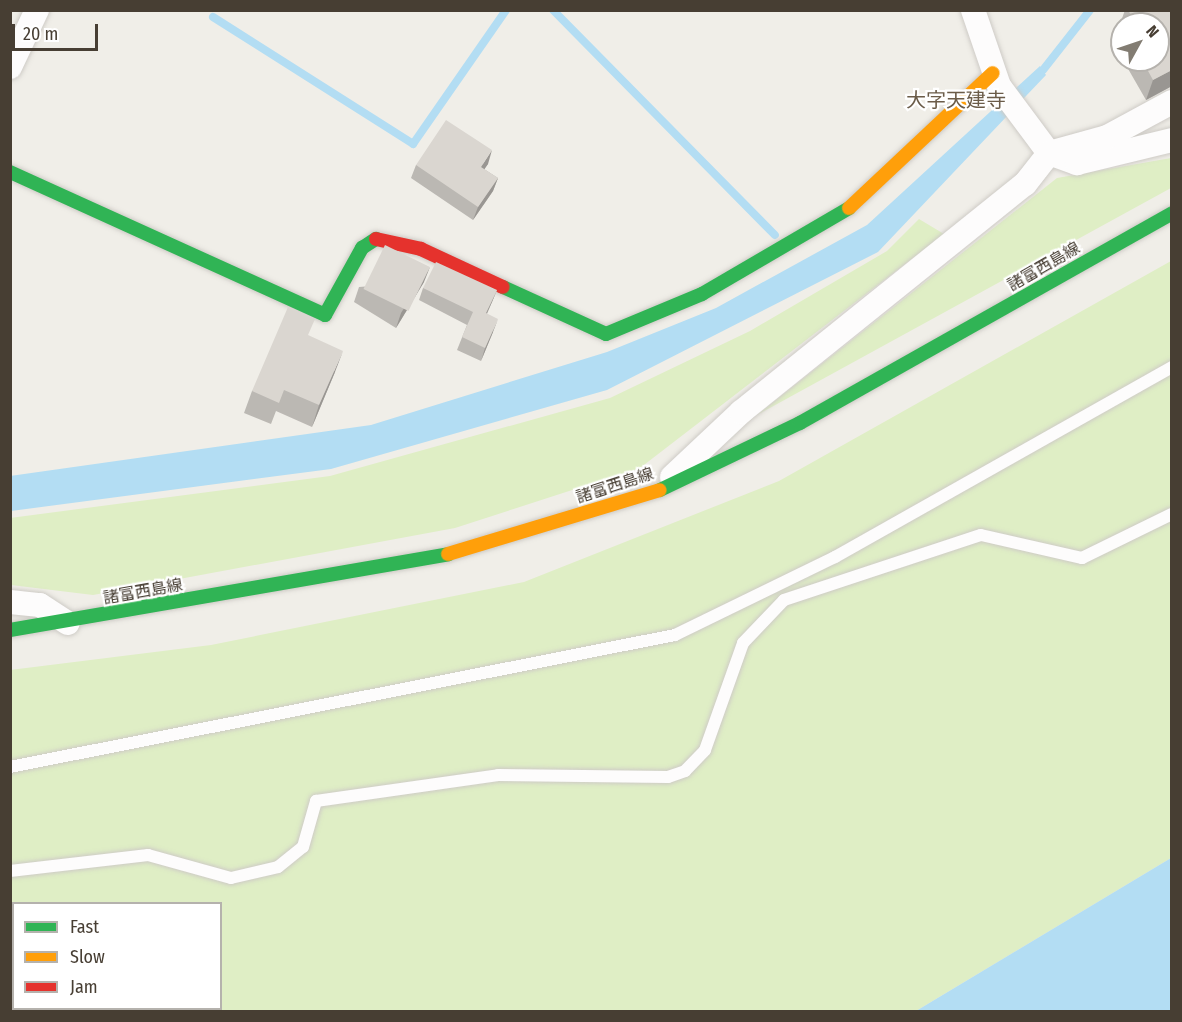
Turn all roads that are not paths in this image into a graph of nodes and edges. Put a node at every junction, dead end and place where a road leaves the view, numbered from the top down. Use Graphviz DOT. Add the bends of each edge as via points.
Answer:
graph roads {
  1 [pos="37,10"];
  2 [pos="973,10"];
  3 [pos="10,67"];
  4 [pos="996,80"];
  5 [pos="1172,102"];
  6 [pos="1172,140"];
  7 [pos="1048,153"];
  8 [pos="10,172"];
  9 [pos="1172,213"];
  10 [pos="1172,367"];
  11 [pos="658,490"];
  12 [pos="1172,514"];
  13 [pos="10,602"];
  14 [pos="68,623"];
  15 [pos="10,630"];
  16 [pos="10,767"];
  17 [pos="10,871"];
  1 -- 3 [label="street"];
  2 -- 4 [label="street"];
  4 -- 7 [label="street"];
  4 -- 8 [label="main road" via="853,206 702,294 606,334 422,249 374,239 363,248 325,315"];
  5 -- 7 [label="street" via="1107,137"];
  6 -- 7 [label="street" via="1077,163"];
  7 -- 11 [label="street" via="1025,184 741,412"];
  9 -- 11 [label="main road, 諸富西島線" via="800,423"];
  10 -- 16 [label="lane" via="835,557 675,635"];
  11 -- 14 [label="main road, 諸富西島線" via="465,550"];
  12 -- 17 [label="lane" via="1082,558 981,535 784,600 743,643 705,750 685,771 668,777 498,775 316,801 303,847 278,867 231,878 148,855"];
  13 -- 14 [label="street" via="40,605"];
  14 -- 15 [label="main road, 諸富西島線"];
}
